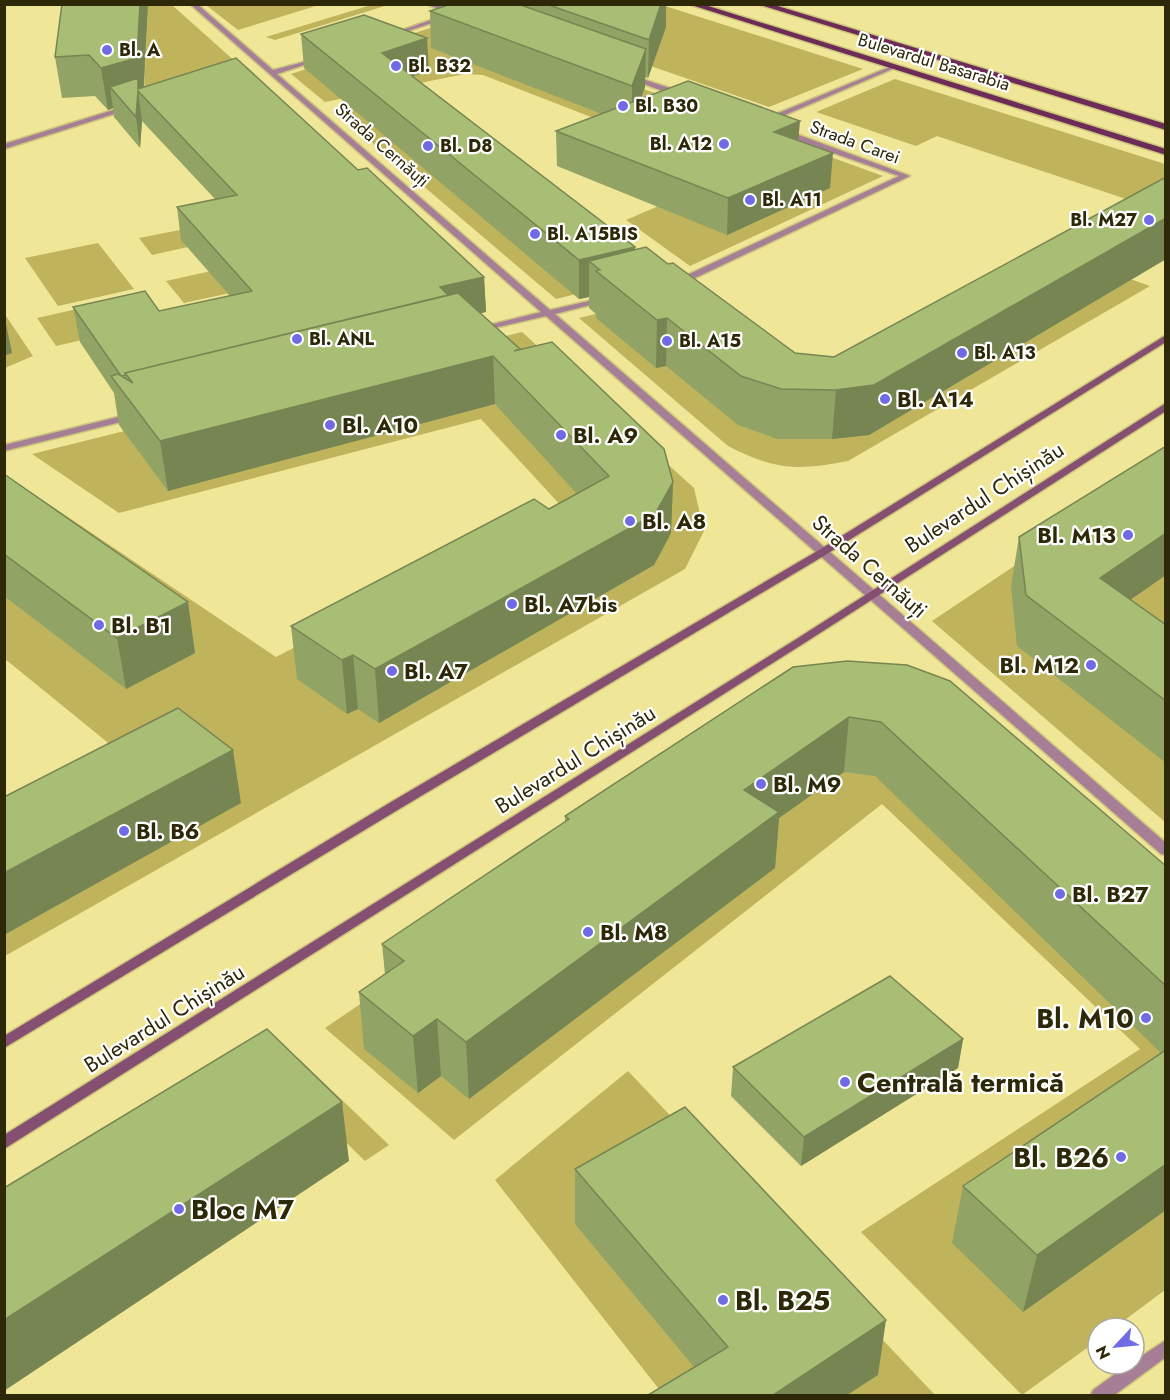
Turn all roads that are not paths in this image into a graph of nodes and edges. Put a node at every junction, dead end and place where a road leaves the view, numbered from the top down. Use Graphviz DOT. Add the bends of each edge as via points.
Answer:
graph roads {
  1 [pos="193,4"];
  2 [pos="429,4"];
  3 [pos="692,4"];
  4 [pos="761,4"];
  5 [pos="455,14"];
  6 [pos="466,18"];
  7 [pos="388,36"];
  8 [pos="320,58"];
  9 [pos="894,67"];
  10 [pos="264,70"];
  11 [pos="626,76"];
  12 [pos="692,99"];
  13 [pos="136,106"];
  14 [pos="769,127"];
  15 [pos="1166,127"];
  16 [pos="780,131"];
  17 [pos="4,147"];
  18 [pos="1166,152"];
  19 [pos="668,283"];
  20 [pos="613,296"];
  21 [pos="548,313"];
  22 [pos="467,333"];
  23 [pos="1166,338"];
  24 [pos="1166,406"];
  25 [pos="144,414"];
  26 [pos="4,448"];
  27 [pos="823,552"];
  28 [pos="871,595"];
  29 [pos="1166,851"];
  30 [pos="4,1042"];
  31 [pos="4,1143"];
  32 [pos="1166,1347"];
  33 [pos="1099,1395"];
  1 -- 10 [label="street, Strada Cernăuți"];
  2 -- 5 [label="street"];
  3 -- 9 [label="main road, Bulevardul Basarabia"];
  4 -- 15 [label="main road, Bulevardul Basarabia"];
  5 -- 6 [label="street"];
  5 -- 7 [label="street"];
  8 -- 10 [label="street"];
  9 -- 14 [label="street" via="758,123"];
  9 -- 18 [label="main road, Bulevardul Basarabia"];
  10 -- 21 [label="street, Strada Cernăuți"];
  11 -- 12 [label="street"];
  13 -- 17 [label="street"];
  16 -- 19 [label="street, Strada Carei" via="906,176 690,277"];
  20 -- 21 [label="street"];
  21 -- 22 [label="street"];
  21 -- 27 [label="street, Strada Cernăuți"];
  23 -- 27 [label="main road, Bulevardul Chișinău"];
  24 -- 28 [label="main road, Bulevardul Chișinău"];
  25 -- 26 [label="street"];
  27 -- 28 [label="street, Strada Cernăuți"];
  27 -- 30 [label="main road, Bulevardul Chișinău"];
  28 -- 29 [label="street, Strada Cernăuți"];
  28 -- 31 [label="main road, Bulevardul Chișinău"];
  32 -- 33 [label="street"];
}
